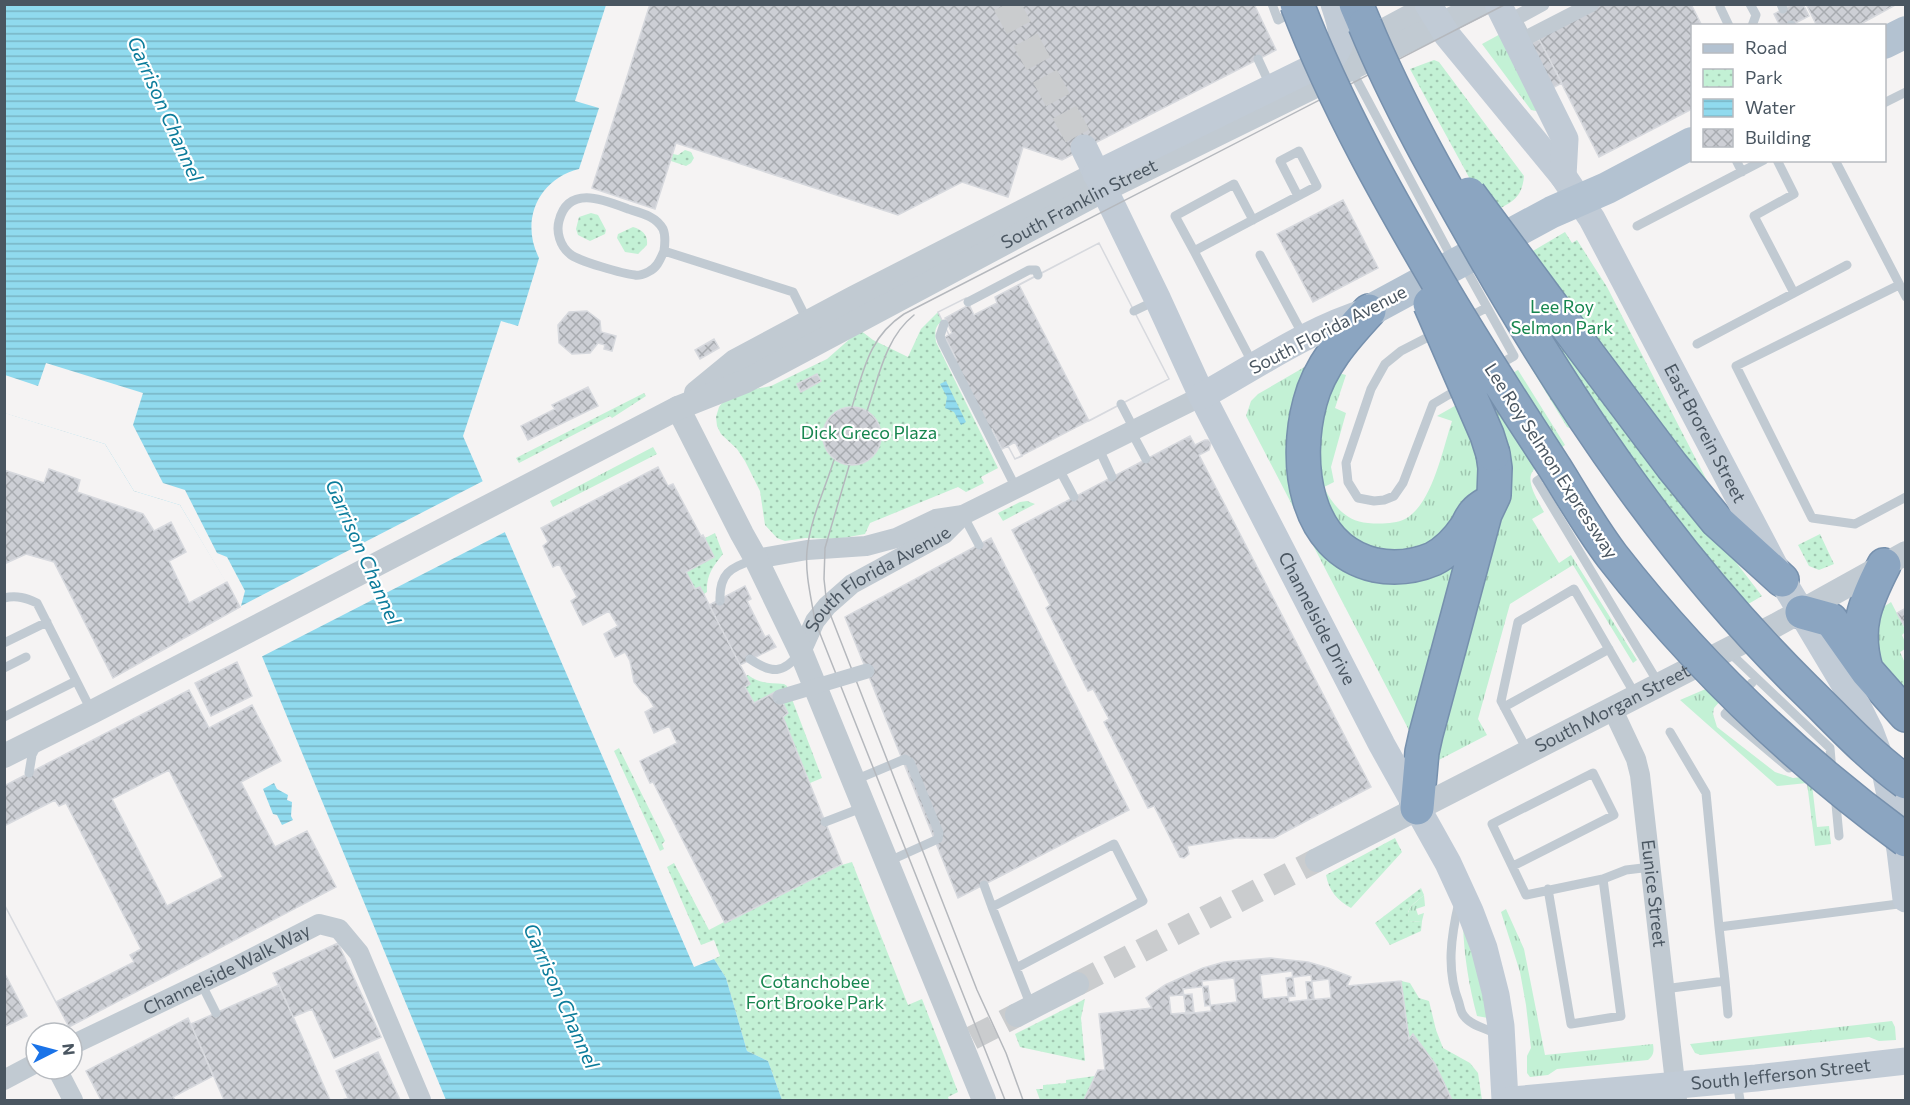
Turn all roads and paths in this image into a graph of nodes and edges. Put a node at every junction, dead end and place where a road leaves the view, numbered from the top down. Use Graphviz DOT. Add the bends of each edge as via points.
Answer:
graph roads {
  1 [pos="1272,4"];
  2 [pos="1297,4"];
  3 [pos="1307,4"];
  4 [pos="1334,4"];
  5 [pos="1356,4"];
  6 [pos="1482,4"];
  7 [pos="1498,4"];
  8 [pos="1542,4"];
  9 [pos="1592,4"];
  10 [pos="1750,4"];
  11 [pos="1720,7"];
  12 [pos="1432,10"];
  13 [pos="1728,24"];
  14 [pos="1753,24"];
  15 [pos="1905,32"];
  16 [pos="1886,42"];
  17 [pos="1258,59"];
  18 [pos="1342,63"];
  19 [pos="1905,92"];
  20 [pos="1276,96"];
  21 [pos="1886,102"];
  22 [pos="1407,116"];
  23 [pos="1691,144"];
  24 [pos="1084,148"];
  25 [pos="1737,162"];
  26 [pos="1760,162"];
  27 [pos="1778,162"];
  28 [pos="1836,162"];
  29 [pos="1742,172"];
  30 [pos="1100,182"];
  31 [pos="1382,186"];
  32 [pos="1571,188"];
  33 [pos="1298,196"];
  34 [pos="1253,220"];
  35 [pos="1637,226"];
  36 [pos="664,251"];
  37 [pos="1194,252"];
  38 [pos="1260,255"];
  39 [pos="1458,262"];
  40 [pos="1847,265"];
  41 [pos="1038,275"];
  42 [pos="1899,285"];
  43 [pos="1794,293"];
  44 [pos="1905,297"];
  45 [pos="968,302"];
  46 [pos="1486,308"];
  47 [pos="1369,311"];
  48 [pos="944,324"];
  49 [pos="812,332"];
  50 [pos="1305,338"];
  51 [pos="1697,344"];
  52 [pos="1254,366"];
  53 [pos="1484,374"];
  54 [pos="1473,380"];
  55 [pos="1202,396"];
  56 [pos="1121,404"];
  57 [pos="678,408"];
  58 [pos="1133,430"];
  59 [pos="1098,447"];
  60 [pos="1146,459"];
  61 [pos="1565,462"];
  62 [pos="1058,467"];
  63 [pos="1112,477"];
  64 [pos="1016,488"];
  65 [pos="1074,497"];
  66 [pos="1905,497"];
  67 [pos="1490,501"];
  68 [pos="963,515"];
  69 [pos="979,545"];
  70 [pos="756,559"];
  71 [pos="1895,559"];
  72 [pos="1782,580"];
  73 [pos="4,598"];
  74 [pos="720,601"];
  75 [pos="1802,612"];
  76 [pos="46,622"];
  77 [pos="4,644"];
  78 [pos="1609,649"];
  79 [pos="1727,650"];
  80 [pos="801,652"];
  81 [pos="26,657"];
  82 [pos="750,659"];
  83 [pos="4,668"];
  84 [pos="867,671"];
  85 [pos="1867,671"];
  86 [pos="1756,678"];
  87 [pos="76,681"];
  88 [pos="1659,684"];
  89 [pos="1636,696"];
  90 [pos="780,697"];
  91 [pos="1504,707"];
  92 [pos="1612,708"];
  93 [pos="92,712"];
  94 [pos="1905,715"];
  95 [pos="4,717"];
  96 [pos="1670,732"];
  97 [pos="41,737"];
  98 [pos="1830,748"];
  99 [pos="1527,752"];
  100 [pos="4,756"];
  101 [pos="29,773"];
  102 [pos="853,780"];
  103 [pos="1905,782"];
  104 [pos="864,807"];
  105 [pos="1417,808"];
  106 [pos="825,822"];
  107 [pos="1839,836"];
  108 [pos="1905,840"];
  109 [pos="1317,860"];
  110 [pos="886,862"];
  111 [pos="1513,867"];
  112 [pos="1651,867"];
  113 [pos="1603,879"];
  114 [pos="984,885"];
  115 [pos="1548,889"];
  116 [pos="1461,891"];
  117 [pos="1905,901"];
  118 [pos="992,907"];
  119 [pos="1719,927"];
  120 [pos="1016,968"];
  121 [pos="1725,981"];
  122 [pos="201,983"];
  123 [pos="1077,984"];
  124 [pos="1664,989"];
  125 [pos="1024,1012"];
  126 [pos="216,1013"];
  127 [pos="1728,1014"];
  128 [pos="1502,1036"];
  129 [pos="84,1039"];
  130 [pos="1905,1061"];
  131 [pos="24,1069"];
  132 [pos="4,1080"];
  133 [pos="63,1081"];
  134 [pos="1738,1090"];
  135 [pos="1676,1093"];
  136 [pos="73,1101"];
  137 [pos="421,1101"];
  138 [pos="984,1101"];
  139 [pos="1505,1101"];
  140 [pos="1512,1101"];
  1 -- 3 [label="lane" via="1278,20"];
  2 -- 31 [label="highway, Lee Roy Selmon Expressway, bridge" via="1344,115"];
  4 -- 18 [label="main road" via="1343,33"];
  5 -- 22 [label="highway, bridge"];
  6 -- 12 [label="street, South Franklin Street"];
  7 -- 32 [label="main road" via="1565,139"];
  8 -- 9 [label="street" via="1514,19 1524,39"];
  10 -- 14 [label="lane" via="1756,15"];
  11 -- 13 [label="lane"];
  12 -- 18 [label="street, South Franklin Street"];
  12 -- 32 [label="main road, East Brorein Street"];
  15 -- 16 [label="main road"];
  17 -- 20 [label="lane"];
  18 -- 20 [label="main road, South Franklin Street"];
  18 -- 39 [label="lane"];
  19 -- 21 [label="lane"];
  20 -- 30 [label="main road, South Franklin Street"];
  22 -- 72 [label="highway, bridge" via="1672,466 1717,521"];
  22 -- 103 [label="highway, bridge" via="1523,323 1649,511 1688,562 1774,658 1861,745"];
  23 -- 32 [label="main road, South Florida Avenue" via="1607,188"];
  24 -- 30 [label="main road, Channelside Drive"];
  25 -- 29 [label="lane"];
  26 -- 29 [label="lane"];
  27 -- 43 [label="lane" via="1794,194 1754,216"];
  28 -- 42 [label="lane"];
  29 -- 35 [label="lane"];
  30 -- 49 [label="street, South Franklin Street"];
  30 -- 55 [label="main road, Channelside Drive" via="1146,305"];
  31 -- 67 [label="highway, bridge" via="1416,275 1488,435 1495,468 1494,495"];
  31 -- 108 [label="highway, Lee Roy Selmon Expressway, bridge" via="1474,343 1610,554 1732,693 1793,751"];
  32 -- 39 [label="main road, South Florida Avenue" via="1552,212"];
  32 -- 72 [label="main road, East Brorein Street"];
  33 -- 33 [label="lane" via="1317,186 1299,151 1280,161"];
  33 -- 34 [label="lane"];
  34 -- 37 [label="lane"];
  34 -- 37 [label="lane" via="1234,184 1175,216"];
  36 -- 36 [label="lane" via="663,228 655,219 600,198 576,200 559,219 561,243 580,260 636,276 658,264"];
  36 -- 49 [label="lane" via="793,292"];
  37 -- 52 [label="lane"];
  38 -- 50 [label="lane"];
  39 -- 46 [label="lane"];
  39 -- 47 [label="main road, South Florida Avenue"];
  40 -- 43 [label="lane"];
  41 -- 45 [label="lane" via="1036,270 1029,270"];
  42 -- 44 [label="lane"];
  42 -- 66 [label="lane" via="1736,366 1812,518 1855,524"];
  43 -- 51 [label="lane"];
  46 -- 53 [label="lane" via="1514,356"];
  46 -- 54 [label="lane" via="1401,351 1385,364 1371,389 1346,463 1348,482 1358,498 1374,501 1394,496 1403,483 1433,404"];
  47 -- 50 [label="main road, South Florida Avenue"];
  47 -- 67 [label="highway" via="1330,358 1307,414 1303,443 1305,476 1311,505 1323,529 1338,546 1359,560 1392,567 1414,565 1435,558 1452,546 1475,513"];
  48 -- 64 [label="lane" via="942,342"];
  49 -- 57 [label="street, South Franklin Street" via="746,381"];
  50 -- 52 [label="main road, South Florida Avenue"];
  52 -- 55 [label="main road, South Florida Avenue"];
  55 -- 58 [label="street, South Florida Avenue"];
  55 -- 105 [label="main road, Channelside Drive"];
  56 -- 58 [label="lane"];
  57 -- 70 [label="street"];
  57 -- 93 [label="street, South Franklin Street"];
  58 -- 59 [label="street, South Florida Avenue"];
  58 -- 60 [label="lane"];
  59 -- 62 [label="street, South Florida Avenue"];
  59 -- 63 [label="lane"];
  61 -- 88 [label="lane" via="1538,481"];
  62 -- 64 [label="street, South Florida Avenue"];
  62 -- 65 [label="lane"];
  64 -- 68 [label="street, South Florida Avenue"];
  67 -- 105 [label="highway" via="1422,752"];
  68 -- 69 [label="lane"];
  68 -- 70 [label="street, South Florida Avenue" via="936,519 896,538 866,546"];
  68 -- 80 [label="street, South Florida Avenue" via="944,534 852,584 816,621"];
  70 -- 74 [label="lane" via="727,573 720,587"];
  70 -- 80 [label="street"];
  71 -- 75 [label="street, South Morgan Street"];
  71 -- 85 [label="highway" via="1866,603 1861,647"];
  72 -- 75 [label="main road, East Brorein Street"];
  73 -- 76 [label="lane" via="13,596 37,603"];
  75 -- 79 [label="street, South Morgan Street"];
  75 -- 85 [label="highway" via="1830,620"];
  75 -- 117 [label="main road, East Brorein Street" via="1858,707 1885,771"];
  76 -- 77 [label="lane"];
  76 -- 87 [label="lane"];
  78 -- 89 [label="lane"];
  78 -- 91 [label="lane"];
  78 -- 91 [label="lane" via="1574,589 1518,622 1501,701"];
  79 -- 86 [label="lane"];
  79 -- 88 [label="street, South Morgan Street"];
  80 -- 82 [label="lane" via="789,667 777,670 762,668"];
  80 -- 102 [label="street"];
  81 -- 83 [label="lane"];
  84 -- 90 [label="street, bridge"];
  85 -- 94 [label="highway"];
  86 -- 98 [label="lane"];
  86 -- 98 [label="lane" via="1725,714 1789,768"];
  87 -- 93 [label="lane"];
  87 -- 95 [label="lane"];
  88 -- 89 [label="street, South Morgan Street"];
  89 -- 92 [label="street, South Morgan Street"];
  91 -- 99 [label="lane"];
  92 -- 99 [label="street, South Morgan Street"];
  92 -- 112 [label="street, Eunice Street" via="1640,775"];
  93 -- 97 [label="street, South Franklin Street"];
  96 -- 119 [label="lane" via="1706,793"];
  97 -- 100 [label="street, South Franklin Street"];
  97 -- 101 [label="lane"];
  98 -- 107 [label="lane"];
  99 -- 105 [label="street, South Morgan Street"];
  102 -- 104 [label="street"];
  102 -- 110 [label="lane" via="905,759 910,762 931,813 938,839"];
  104 -- 106 [label="lane"];
  104 -- 110 [label="street"];
  105 -- 109 [label="street, South Morgan Street"];
  105 -- 116 [label="main road, Channelside Drive"];
  110 -- 138 [label="street" via="944,1005 966,1040"];
  111 -- 111 [label="lane" via="1492,824 1593,773 1614,815"];
  111 -- 115 [label="lane" via="1526,895"];
  112 -- 113 [label="lane" via="1626,870"];
  112 -- 124 [label="street, Eunice Street"];
  113 -- 115 [label="lane"];
  113 -- 115 [label="lane" via="1621,1016 1571,1024"];
  114 -- 118 [label="lane"];
  116 -- 128 [label="main road, Channelside Drive" via="1489,965"];
  116 -- 128 [label="lane" via="1450,951 1457,998 1464,1016 1473,1024"];
  117 -- 119 [label="lane"];
  118 -- 120 [label="lane"];
  118 -- 120 [label="lane" via="1114,844 1143,901"];
  119 -- 121 [label="lane"];
  120 -- 125 [label="lane"];
  121 -- 124 [label="lane"];
  121 -- 127 [label="lane"];
  122 -- 126 [label="lane"];
  122 -- 129 [label="street, Channelside Walk Way"];
  122 -- 137 [label="street, Channelside Walk Way" via="319,924 339,929 359,953"];
  123 -- 125 [label="street"];
  124 -- 135 [label="street, Eunice Street"];
  128 -- 139 [label="main road, Channelside Drive"];
  130 -- 134 [label="main road, South Jefferson Street"];
  131 -- 132 [label="street"];
  133 -- 136 [label="street"];
  134 -- 135 [label="main road, South Jefferson Street"];
  135 -- 140 [label="main road, South Jefferson Street"];
}
